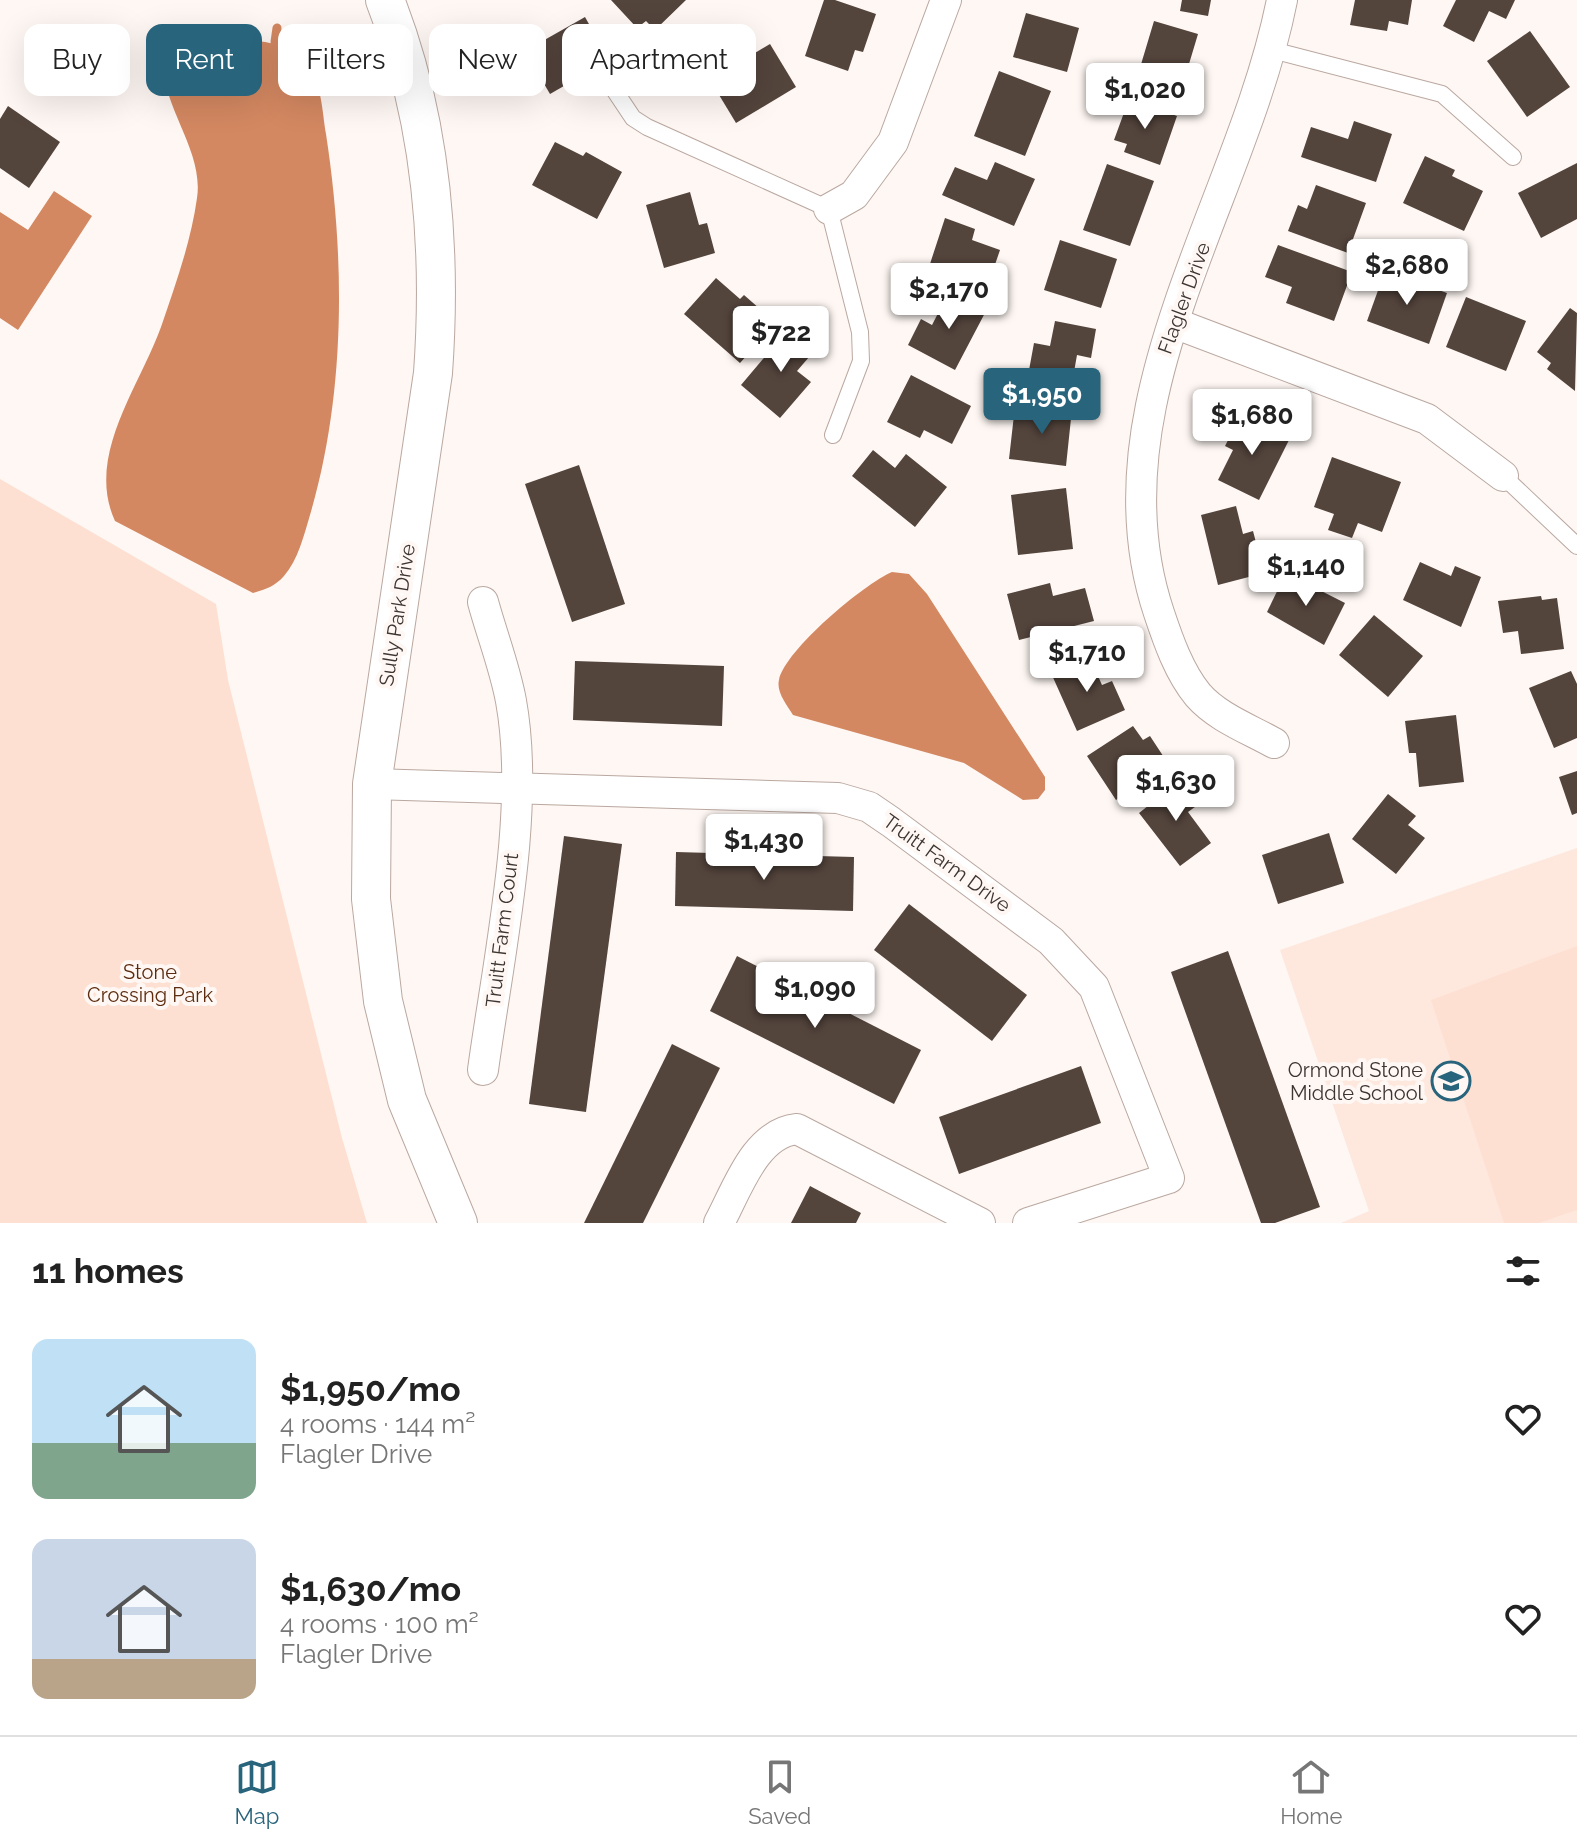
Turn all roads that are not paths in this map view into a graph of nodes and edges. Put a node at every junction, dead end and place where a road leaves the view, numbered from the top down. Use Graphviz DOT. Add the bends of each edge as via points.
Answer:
graph roads {
  1 [pos="385,0"];
  2 [pos="946,0"];
  3 [pos="1282,0"];
  4 [pos="1272,50"];
  5 [pos="618,96"];
  6 [pos="1513,157"];
  7 [pos="829,209"];
  8 [pos="1174,323"];
  9 [pos="833,435"];
  10 [pos="1503,476"];
  11 [pos="1577,546"];
  12 [pos="483,602"];
  13 [pos="1274,743"];
  14 [pos="372,784"];
  15 [pos="517,789"];
  16 [pos="483,1070"];
  17 [pos="458,1223"];
  18 [pos="719,1223"];
  19 [pos="980,1223"];
  20 [pos="1028,1223"];
  1 -- 14 [label="street, Sully Park Drive" via="427,155 438,310"];
  2 -- 7 [label="street" via="887,152 854,195"];
  3 -- 4 [label="street, Flagler Drive"];
  4 -- 6 [label="lane" via="1442,94"];
  4 -- 8 [label="street, Flagler Drive"];
  5 -- 7 [label="lane" via="633,118 647,127"];
  7 -- 9 [label="lane" via="861,346 861,361"];
  8 -- 10 [label="street" via="1427,419"];
  8 -- 13 [label="street, Flagler Drive" via="1151,390 1141,455 1141,523 1151,591 1170,646 1196,693"];
  10 -- 11 [label="lane"];
  12 -- 15 [label="street, Truitt Farm Court" via="511,702"];
  14 -- 15 [label="street, Truitt Farm Drive"];
  14 -- 17 [label="street, Sully Park Drive" via="371,899 383,1001 407,1100"];
  15 -- 16 [label="street, Truitt Farm Court"];
  15 -- 20 [label="street, Truitt Farm Drive" via="838,798 869,807 1051,941 1094,987 1169,1178"];
  18 -- 19 [label="street" via="764,1145 782,1130 797,1129"];
}
